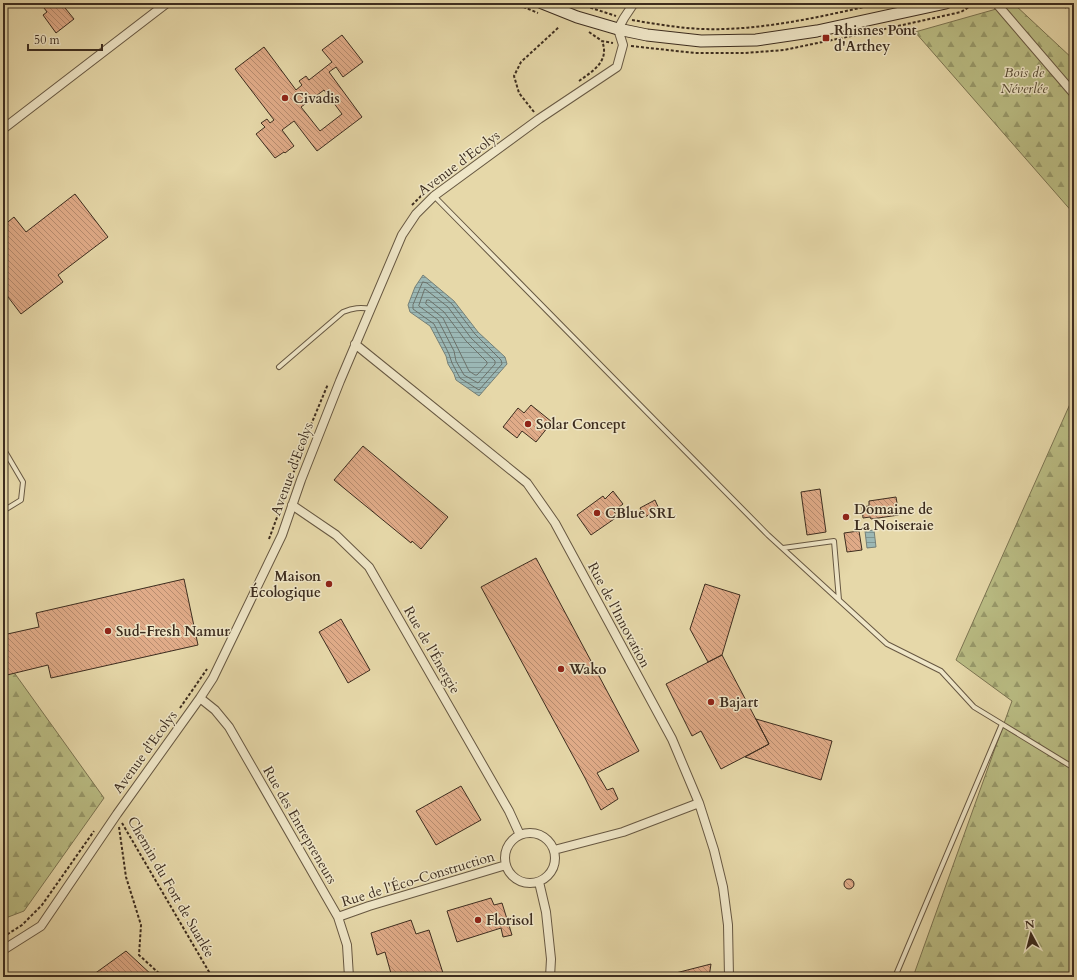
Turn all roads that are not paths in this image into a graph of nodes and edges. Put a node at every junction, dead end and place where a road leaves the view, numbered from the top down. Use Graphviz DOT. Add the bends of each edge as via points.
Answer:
graph roads {
  1 [pos="167,3"];
  2 [pos="542,3"];
  3 [pos="634,3"];
  4 [pos="946,3"];
  5 [pos="996,3"];
  6 [pos="618,29"];
  7 [pos="1074,94"];
  8 [pos="3,129"];
  9 [pos="434,196"];
  10 [pos="370,309"];
  11 [pos="355,344"];
  12 [pos="279,367"];
  13 [pos="3,448"];
  14 [pos="292,505"];
  15 [pos="3,511"];
  16 [pos="783,548"];
  17 [pos="839,600"];
  18 [pos="200,698"];
  19 [pos="1002,724"];
  20 [pos="1074,768"];
  21 [pos="699,803"];
  22 [pos="520,835"];
  23 [pos="554,850"];
  24 [pos="506,866"];
  25 [pos="539,882"];
  26 [pos="338,917"];
  27 [pos="3,950"];
  28 [pos="349,977"];
  29 [pos="550,977"];
  30 [pos="729,977"];
  31 [pos="895,977"];
  1 -- 8 [label="street"];
  2 -- 6 [label="main road"];
  3 -- 6 [label="street"];
  4 -- 6 [label="main road" via="817,31 756,40 701,41"];
  5 -- 7 [label="street"];
  6 -- 9 [label="street, Avenue d'Ecolys" via="622,45 617,68 539,120"];
  9 -- 10 [label="street, Avenue d'Ecolys" via="416,214 402,235"];
  9 -- 16 [label="lane"];
  10 -- 11 [label="street, Avenue d'Ecolys"];
  10 -- 12 [label="lane" via="361,307 343,312"];
  11 -- 14 [label="street, Avenue d'Ecolys"];
  11 -- 21 [label="street, Rue de l'Innovation" via="526,483 555,523 672,739"];
  13 -- 15 [label="lane" via="23,482 21,500"];
  14 -- 18 [label="street, Avenue d'Ecolys" via="282,535 213,678"];
  14 -- 22 [label="street, Rue de l'Énergie" via="336,535 369,567 510,811"];
  16 -- 17 [label="lane"];
  16 -- 17 [label="lane" via="834,541"];
  17 -- 19 [label="lane" via="887,644 941,671 974,707"];
  18 -- 26 [label="street, Rue des Entrepreneurs" via="215,710 229,727"];
  18 -- 27 [label="street, Avenue d'Ecolys" via="41,926"];
  19 -- 20 [label="lane"];
  19 -- 31 [label="lane"];
  21 -- 23 [label="street" via="623,832"];
  21 -- 30 [label="street, Rue de l'Innovation" via="723,887 728,925"];
  22 -- 23 [label="street" via="532,832 541,835 549,841"];
  22 -- 24 [label="street" via="507,847"];
  23 -- 25 [label="street" via="556,861 552,871"];
  24 -- 25 [label="street" via="513,877 520,881"];
  24 -- 26 [label="street, Rue de l'Éco-Construction"];
  25 -- 29 [label="street" via="546,912 551,959"];
  26 -- 28 [label="street, Rue des Entrepreneurs" via="347,945"];
}
